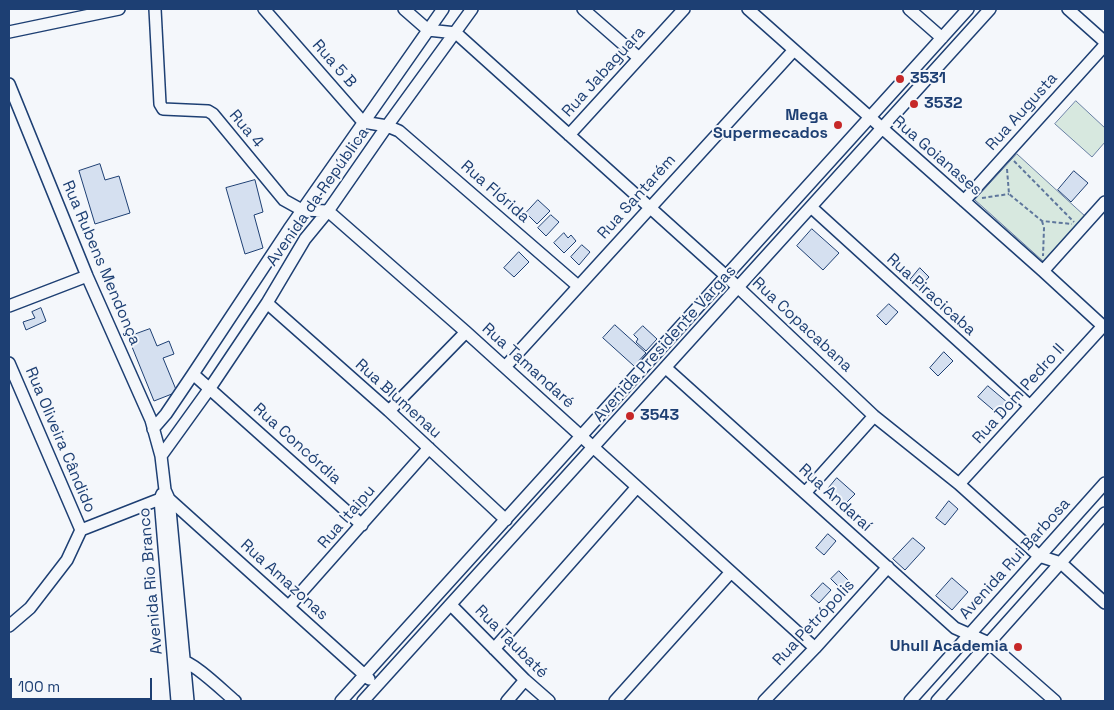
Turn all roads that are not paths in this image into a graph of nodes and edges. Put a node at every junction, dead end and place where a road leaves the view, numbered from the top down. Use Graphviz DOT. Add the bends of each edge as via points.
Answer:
graph roads {
  1 [pos="119,9"];
  2 [pos="155,9"];
  3 [pos="264,9"];
  4 [pos="404,9"];
  5 [pos="443,9"];
  6 [pos="472,9"];
  7 [pos="583,9"];
  8 [pos="684,9"];
  9 [pos="748,9"];
  10 [pos="909,9"];
  11 [pos="968,9"];
  12 [pos="990,9"];
  13 [pos="1068,9"];
  14 [pos="90,11"];
  15 [pos="428,30"];
  16 [pos="9,32"];
  17 [pos="456,33"];
  18 [pos="942,38"];
  19 [pos="1105,43"];
  20 [pos="794,50"];
  21 [pos="639,58"];
  22 [pos="9,84"];
  23 [pos="870,117"];
  24 [pos="363,122"];
  25 [pos="387,126"];
  26 [pos="882,128"];
  27 [pos="569,135"];
  28 [pos="964,200"];
  29 [pos="1105,202"];
  30 [pos="650,207"];
  31 [pos="811,207"];
  32 [pos="302,210"];
  33 [pos="328,211"];
  34 [pos="1043,271"];
  35 [pos="87,276"];
  36 [pos="726,276"];
  37 [pos="578,286"];
  38 [pos="738,287"];
  39 [pos="267,303"];
  40 [pos="9,306"];
  41 [pos="1104,327"];
  42 [pos="466,332"];
  43 [pos="9,363"];
  44 [pos="505,367"];
  45 [pos="666,368"];
  46 [pos="193,374"];
  47 [pos="210,388"];
  48 [pos="1030,406"];
  49 [pos="389,411"];
  50 [pos="874,416"];
  51 [pos="153,429"];
  52 [pos="582,436"];
  53 [pos="429,448"];
  54 [pos="593,448"];
  55 [pos="160,456"];
  56 [pos="1105,483"];
  57 [pos="958,484"];
  58 [pos="637,487"];
  59 [pos="805,493"];
  60 [pos="164,496"];
  61 [pos="1105,513"];
  62 [pos="506,520"];
  63 [pos="362,525"];
  64 [pos="81,530"];
  65 [pos="1039,556"];
  66 [pos="1061,563"];
  67 [pos="888,567"];
  68 [pos="731,572"];
  69 [pos="1105,603"];
  70 [pos="451,605"];
  71 [pos="289,606"];
  72 [pos="9,626"];
  73 [pos="970,634"];
  74 [pos="988,643"];
  75 [pos="815,648"];
  76 [pos="494,649"];
  77 [pos="179,660"];
  78 [pos="364,674"];
  79 [pos="525,680"];
  80 [pos="376,686"];
  81 [pos="177,701"];
  82 [pos="188,701"];
  83 [pos="234,701"];
  84 [pos="341,701"];
  85 [pos="363,701"];
  86 [pos="507,701"];
  87 [pos="549,701"];
  88 [pos="615,701"];
  89 [pos="764,701"];
  90 [pos="910,701"];
  91 [pos="937,701"];
  92 [pos="1055,701"];
  1 -- 14 [label="street"];
  2 -- 32 [label="street, Rua 4" via="160,104 163,109 213,114 284,200"];
  3 -- 24 [label="street, Rua 5 B"];
  4 -- 15 [label="street"];
  5 -- 15 [label="street, Avenida da República"];
  6 -- 17 [label="street, Avenida da República"];
  7 -- 21 [label="street"];
  8 -- 21 [label="street, Rua Jabaguara"];
  9 -- 20 [label="street, Rua Goianases"];
  10 -- 18 [label="street"];
  11 -- 18 [label="street, Avenida Presidente Vargas"];
  12 -- 26 [label="street, Avenida Presidente Vargas"];
  13 -- 19 [label="street"];
  14 -- 16 [label="street"];
  15 -- 17 [label="street"];
  15 -- 24 [label="street, Avenida da República"];
  17 -- 25 [label="street, Avenida da República"];
  17 -- 27 [label="street, Rua Copacabana"];
  18 -- 23 [label="street, Avenida Presidente Vargas"];
  19 -- 28 [label="street, Rua Augusta"];
  20 -- 23 [label="street, Rua Goianases"];
  20 -- 30 [label="street, Rua Santarém"];
  21 -- 27 [label="street, Rua Jabaguara"];
  22 -- 35 [label="street, Rua Rubens Mendonça"];
  23 -- 26 [label="street, Rua Goianases"];
  23 -- 36 [label="street, Avenida Presidente Vargas"];
  24 -- 25 [label="street"];
  24 -- 32 [label="street, Avenida da República"];
  25 -- 33 [label="street, Avenida da República"];
  25 -- 37 [label="street, Rua Flórida" via="399,131"];
  26 -- 28 [label="street, Rua Goianases"];
  26 -- 31 [label="street, Avenida Presidente Vargas"];
  27 -- 30 [label="street, Rua Copacabana"];
  28 -- 34 [label="street, Rua Goianases"];
  29 -- 34 [label="street"];
  30 -- 36 [label="street, Rua Copacabana"];
  30 -- 37 [label="street, Rua Santarém"];
  31 -- 38 [label="street, Avenida Presidente Vargas"];
  31 -- 48 [label="street, Rua Piracicaba"];
  32 -- 33 [label="street"];
  32 -- 46 [label="street, Avenida da República"];
  33 -- 39 [label="street, Avenida da República" via="305,239"];
  33 -- 42 [label="street, Rua Tamandaré"];
  34 -- 41 [label="street, Rua Goianases"];
  35 -- 40 [label="street"];
  35 -- 51 [label="street, Rua Rubens Mendonça"];
  36 -- 38 [label="street, Rua Copacabana"];
  36 -- 52 [label="street, Avenida Presidente Vargas"];
  37 -- 44 [label="street, Rua Santarém"];
  38 -- 45 [label="street, Avenida Presidente Vargas"];
  38 -- 50 [label="street, Rua Copacabana"];
  39 -- 47 [label="street, Avenida da República"];
  39 -- 49 [label="street, Rua Blumenau"];
  41 -- 48 [label="street, Rua Dom Pedro II"];
  42 -- 44 [label="street, Rua Tamandaré"];
  42 -- 49 [label="street"];
  43 -- 64 [label="street, Rua Oliveira Cândido"];
  44 -- 52 [label="street, Rua Tamandaré"];
  45 -- 54 [label="street, Avenida Presidente Vargas"];
  45 -- 59 [label="street, Rua Andaraí"];
  46 -- 47 [label="street, Rua Concórdia"];
  46 -- 51 [label="street, Avenida da República"];
  47 -- 55 [label="street, Avenida da República"];
  47 -- 63 [label="street, Rua Concórdia"];
  48 -- 57 [label="street, Rua Dom Pedro II"];
  49 -- 53 [label="street, Rua Blumenau"];
  50 -- 57 [label="street, Rua Copacabana"];
  50 -- 59 [label="street"];
  51 -- 55 [label="street, Rua Rubens Mendonça"];
  52 -- 54 [label="street, Rua Tamandaré"];
  52 -- 62 [label="street, Avenida Presidente Vargas"];
  53 -- 62 [label="street, Rua Blumenau"];
  53 -- 63 [label="street, Rua Itaipu"];
  54 -- 58 [label="street, Rua Tamandaré"];
  54 -- 70 [label="street, Avenida Presidente Vargas"];
  55 -- 60 [label="street, Avenida Rio Branco"];
  56 -- 65 [label="street, Avenida Rui Barbosa"];
  57 -- 65 [label="street, Rua Copacabana"];
  58 -- 68 [label="street, Rua Tamandaré"];
  58 -- 76 [label="street"];
  59 -- 67 [label="street, Rua Andaraí"];
  60 -- 64 [label="street"];
  60 -- 71 [label="street, Rua Amazonas"];
  60 -- 77 [label="street, Avenida Rio Branco"];
  61 -- 66 [label="street"];
  62 -- 78 [label="street, Avenida Presidente Vargas"];
  63 -- 71 [label="street, Rua Itaipu"];
  64 -- 72 [label="street" via="66,560 30,608"];
  65 -- 66 [label="street"];
  65 -- 73 [label="street, Avenida Rui Barbosa"];
  66 -- 69 [label="street"];
  66 -- 74 [label="street"];
  67 -- 73 [label="street, Rua Andaraí" via="955,628"];
  67 -- 75 [label="street, Rua Petrópolis"];
  68 -- 75 [label="street, Rua Tamandaré"];
  68 -- 88 [label="street"];
  70 -- 76 [label="street, Rua Taubaté"];
  70 -- 80 [label="street, Avenida Presidente Vargas"];
  71 -- 78 [label="street, Rua Amazonas"];
  73 -- 74 [label="street, Rua Andaraí"];
  73 -- 90 [label="street, Avenida Rui Barbosa"];
  74 -- 91 [label="street"];
  74 -- 92 [label="street, Rua Andaraí"];
  75 -- 89 [label="street, Rua Petrópolis"];
  76 -- 79 [label="street, Rua Taubaté"];
  77 -- 81 [label="street, Avenida Rio Branco"];
  77 -- 82 [label="street, Avenida Rio Branco"];
  77 -- 83 [label="street" via="197,669"];
  78 -- 80 [label="street, Rua Amazonas"];
  78 -- 84 [label="street, Avenida Presidente Vargas"];
  79 -- 86 [label="street"];
  79 -- 87 [label="street, Rua Taubaté"];
  80 -- 85 [label="street, Avenida Presidente Vargas"];
}
